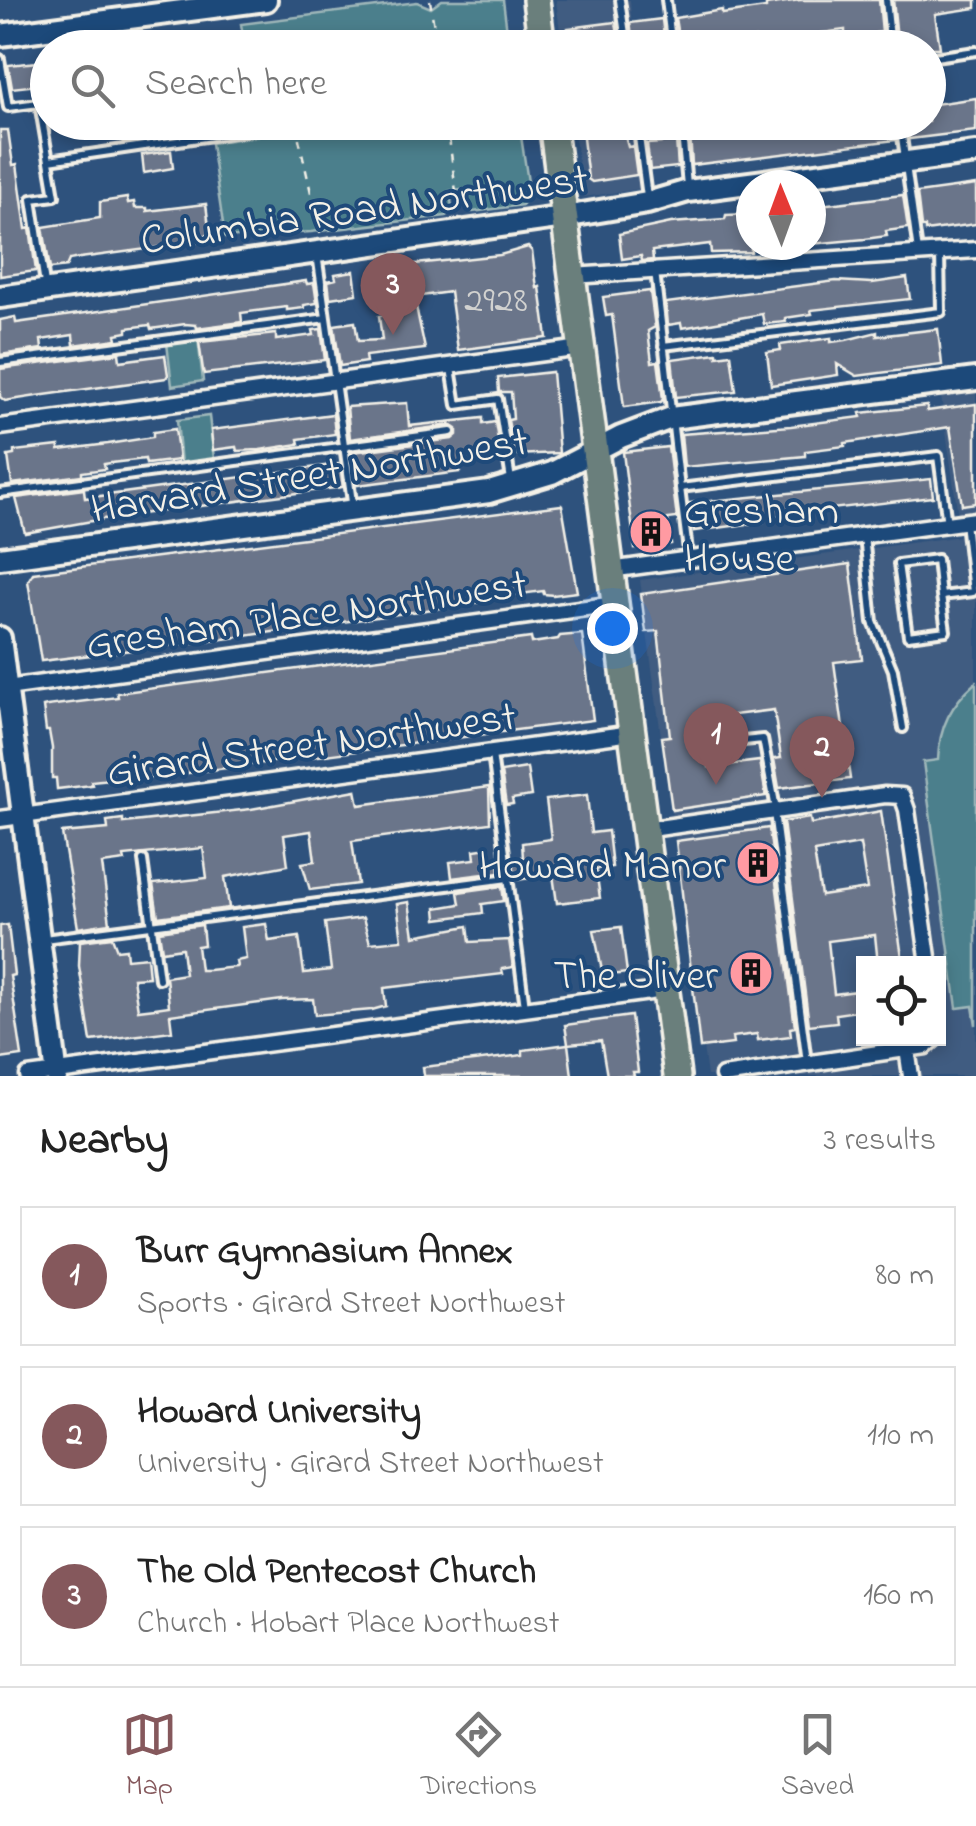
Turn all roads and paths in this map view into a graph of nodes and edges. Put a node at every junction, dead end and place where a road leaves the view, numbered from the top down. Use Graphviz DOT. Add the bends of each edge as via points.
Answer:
graph roads {
  1 [pos="266,0"];
  2 [pos="430,0"];
  3 [pos="536,0"];
  4 [pos="620,0"];
  5 [pos="666,0"];
  6 [pos="886,0"];
  7 [pos="38,30"];
  8 [pos="434,30"];
  9 [pos="540,30"];
  10 [pos="624,30"];
  11 [pos="670,30"];
  12 [pos="889,30"];
  13 [pos="30,31"];
  14 [pos="0,35"];
  15 [pos="976,51"];
  16 [pos="946,55"];
  17 [pos="0,58"];
  18 [pos="30,104"];
  19 [pos="45,140"];
  20 [pos="185,140"];
  21 [pos="300,140"];
  22 [pos="449,140"];
  23 [pos="554,140"];
  24 [pos="639,140"];
  25 [pos="683,140"];
  26 [pos="903,140"];
  27 [pos="976,153"];
  28 [pos="49,160"];
  29 [pos="906,162"];
  30 [pos="688,192"];
  31 [pos="648,203"];
  32 [pos="458,206"];
  33 [pos="564,217"];
  34 [pos="319,244"];
  35 [pos="976,250"];
  36 [pos="940,252"];
  37 [pos="918,254"];
  38 [pos="654,270"];
  39 [pos="572,276"];
  40 [pos="46,290"];
  41 [pos="0,297"];
  42 [pos="326,318"];
  43 [pos="663,346"];
  44 [pos="581,348"];
  45 [pos="0,362"];
  46 [pos="450,366"];
  47 [pos="976,379"];
  48 [pos="335,382"];
  49 [pos="671,418"];
  50 [pos="0,428"];
  51 [pos="452,432"];
  52 [pos="344,446"];
  53 [pos="595,451"];
  54 [pos="512,486"];
  55 [pos="680,488"];
  56 [pos="0,493"];
  57 [pos="353,511"];
  58 [pos="970,520"];
  59 [pos="947,524"];
  60 [pos="864,535"];
  61 [pos="0,558"];
  62 [pos="689,559"];
  63 [pos="610,570"];
  64 [pos="941,596"];
  65 [pos="615,604"];
  66 [pos="0,638"];
  67 [pos="4,683"];
  68 [pos="903,728"];
  69 [pos="632,734"];
  70 [pos="724,743"];
  71 [pos="492,753"];
  72 [pos="775,811"];
  73 [pos="11,818"];
  74 [pos="644,830"];
  75 [pos="143,860"];
  76 [pos="508,878"];
  77 [pos="152,925"];
  78 [pos="38,940"];
  79 [pos="928,956"];
  80 [pos="159,979"];
  81 [pos="665,990"];
  82 [pos="525,1007"];
  83 [pos="924,1046"];
  84 [pos="907,1049"];
  85 [pos="807,1064"];
  86 [pos="130,1068"];
  87 [pos="56,1074"];
  88 [pos="28,1076"];
  89 [pos="677,1076"];
  90 [pos="723,1076"];
  91 [pos="911,1076"];
  1 -- 7 [label="main road"];
  2 -- 8 [label="path"];
  3 -- 9 [label="highway"];
  4 -- 10 [label="lane"];
  5 -- 11 [label="lane"];
  6 -- 12 [label="lane"];
  13 -- 14 [label="main road"];
  15 -- 16 [label="lane"];
  17 -- 18 [label="lane" via="8,107"];
  19 -- 28 [label="lane"];
  20 -- 28 [label="lane"];
  21 -- 34 [label="path"];
  22 -- 32 [label="path"];
  23 -- 33 [label="highway"];
  24 -- 31 [label="lane"];
  25 -- 30 [label="lane"];
  26 -- 29 [label="lane"];
  27 -- 29 [label="main road, Columbia Road Northwest"];
  28 -- 40 [label="lane" via="55,196 32,199"];
  29 -- 30 [label="main road, Columbia Road Northwest"];
  29 -- 37 [label="lane"];
  30 -- 31 [label="main road, Columbia Road Northwest"];
  31 -- 33 [label="main road, Columbia Road Northwest"];
  33 -- 34 [label="main road, Columbia Road Northwest"];
  33 -- 39 [label="highway"];
  34 -- 40 [label="main road, Columbia Road Northwest"];
  34 -- 42 [label="lane"];
  35 -- 36 [label="street"];
  36 -- 37 [label="street"];
  36 -- 43 [label="lane" via="941,312"];
  37 -- 38 [label="street"];
  38 -- 39 [label="street"];
  38 -- 43 [label="lane"];
  39 -- 44 [label="highway"];
  40 -- 41 [label="main road, Columbia Road Northwest"];
  42 -- 45 [label="lane"];
  42 -- 48 [label="lane"];
  43 -- 49 [label="lane"];
  44 -- 46 [label="street"];
  44 -- 53 [label="highway"];
  46 -- 48 [label="street"];
  46 -- 54 [label="lane" via="457,405 498,399"];
  47 -- 49 [label="main road, Harvard Street Northwest"];
  48 -- 50 [label="street"];
  48 -- 52 [label="lane"];
  49 -- 53 [label="main road, Harvard Street Northwest"];
  49 -- 55 [label="lane"];
  51 -- 52 [label="lane"];
  52 -- 56 [label="lane"];
  52 -- 57 [label="lane"];
  53 -- 54 [label="main road, Harvard Street Northwest"];
  53 -- 63 [label="highway"];
  54 -- 57 [label="main road, Harvard Street Northwest"];
  55 -- 59 [label="lane" via="938,456"];
  55 -- 62 [label="lane"];
  57 -- 61 [label="main road, Harvard Street Northwest"];
  58 -- 59 [label="street"];
  58 -- 64 [label="lane" via="973,592"];
  59 -- 60 [label="street"];
  60 -- 62 [label="street"];
  60 -- 68 [label="lane" via="873,622 893,670"];
  62 -- 63 [label="street"];
  63 -- 65 [label="highway"];
  64 -- 64 [label="lane" via="936,559 898,564 908,636 946,631"];
  65 -- 67 [label="street, Gresham Place Northwest"];
  65 -- 69 [label="highway"];
  66 -- 67 [label="main road"];
  67 -- 73 [label="main road"];
  69 -- 71 [label="street, Girard Street Northwest"];
  69 -- 74 [label="highway"];
  70 -- 72 [label="lane" via="763,740"];
  71 -- 73 [label="street, Girard Street Northwest"];
  71 -- 76 [label="lane"];
  72 -- 74 [label="street"];
  72 -- 79 [label="street" via="896,794 905,800"];
  72 -- 85 [label="lane"];
  73 -- 78 [label="main road"];
  74 -- 81 [label="highway"];
  75 -- 77 [label="lane"];
  76 -- 77 [label="lane"];
  76 -- 82 [label="lane"];
  77 -- 78 [label="lane"];
  77 -- 80 [label="lane"];
  78 -- 87 [label="main road"];
  81 -- 82 [label="street"];
  81 -- 89 [label="highway"];
  82 -- 86 [label="street"];
  83 -- 84 [label="street"];
  84 -- 85 [label="street"];
  84 -- 91 [label="street"];
  85 -- 90 [label="street"];
  86 -- 87 [label="street"];
  87 -- 88 [label="street"];
}
